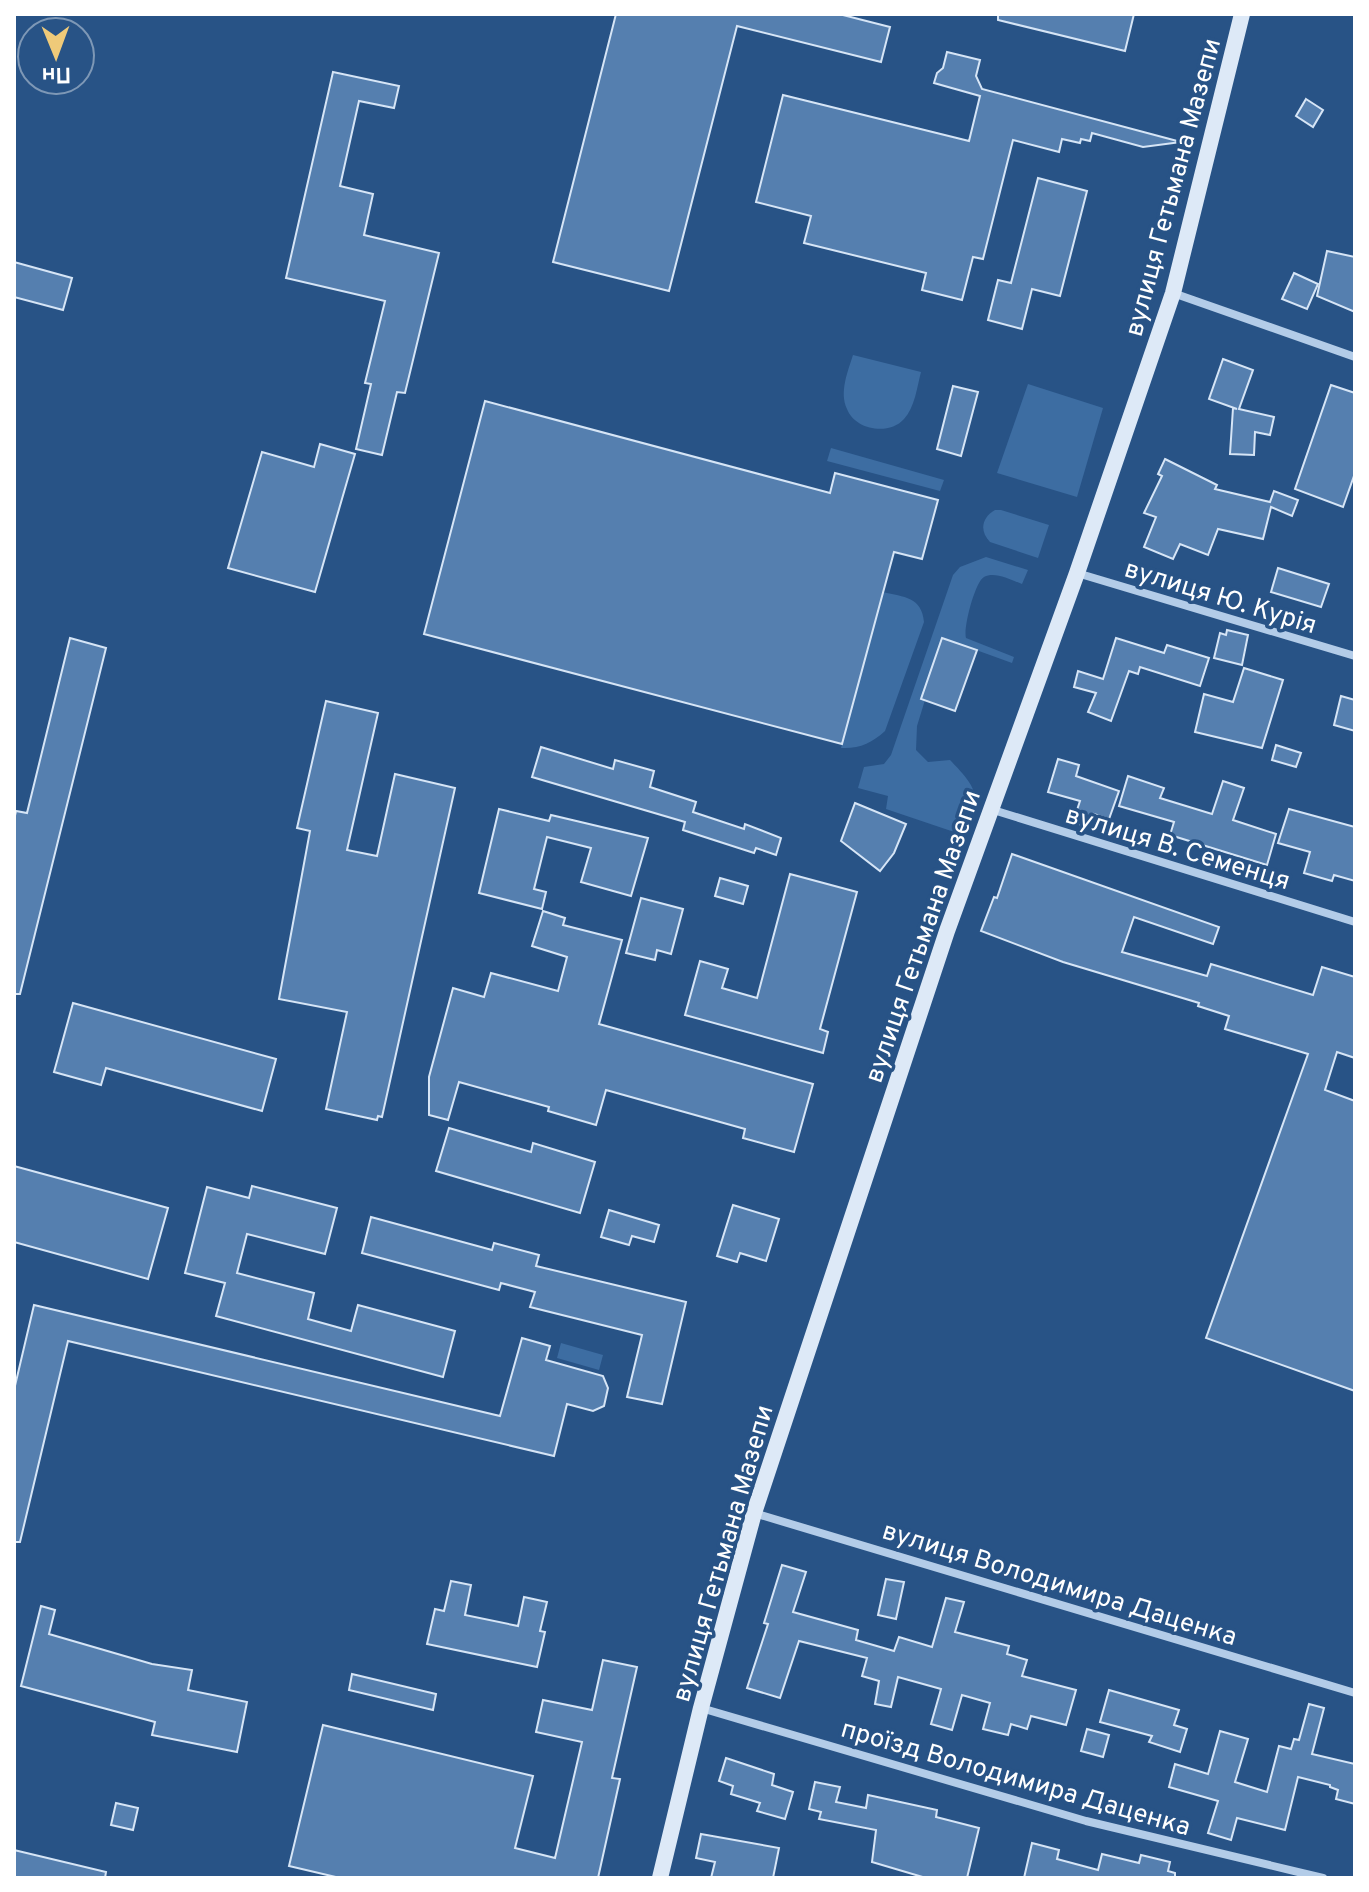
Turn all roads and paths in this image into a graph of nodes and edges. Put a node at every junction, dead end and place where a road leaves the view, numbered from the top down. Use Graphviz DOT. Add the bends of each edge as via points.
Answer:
graph roads {
  1 [pos="1242,14"];
  2 [pos="1173,293"];
  3 [pos="1355,357"];
  4 [pos="1077,573"];
  5 [pos="1355,656"];
  6 [pos="990,809"];
  7 [pos="1355,922"];
  8 [pos="754,1513"];
  9 [pos="1355,1693"];
  10 [pos="701,1708"];
  11 [pos="660,1878"];
  12 [pos="1323,1878"];
  1 -- 2 [label="street, вулиця Гетьмана Мазепи"];
  2 -- 3 [label="street"];
  2 -- 4 [label="street, вулиця Гетьмана Мазепи"];
  4 -- 5 [label="street, вулиця Ю. Курія"];
  4 -- 6 [label="street, вулиця Гетьмана Мазепи"];
  6 -- 7 [label="street, вулиця В. Семенця"];
  6 -- 8 [label="street, вулиця Гетьмана Мазепи"];
  8 -- 9 [label="street, вулиця Володимира Даценка"];
  8 -- 10 [label="street, вулиця Гетьмана Мазепи"];
  10 -- 11 [label="street, вулиця Гетьмана Мазепи"];
  10 -- 12 [label="street, проїзд Володимира Даценка" via="1086,1821"];
}
